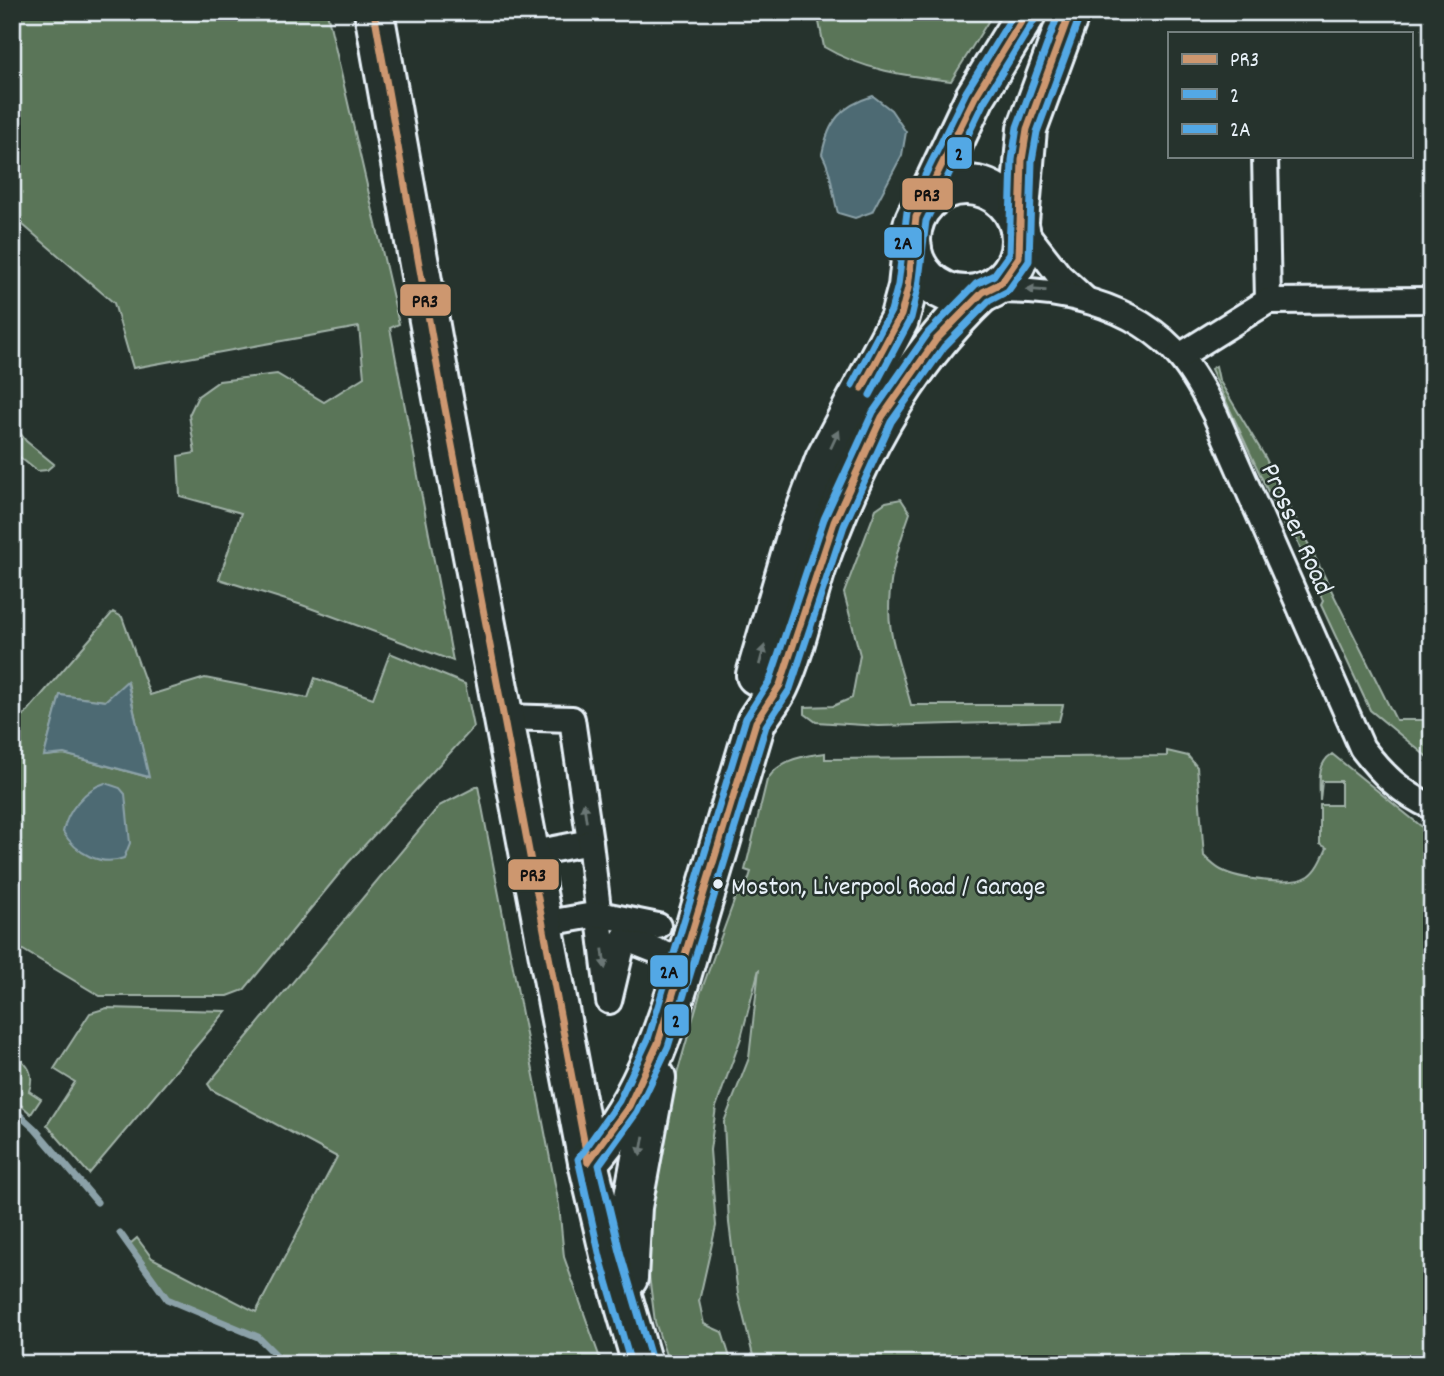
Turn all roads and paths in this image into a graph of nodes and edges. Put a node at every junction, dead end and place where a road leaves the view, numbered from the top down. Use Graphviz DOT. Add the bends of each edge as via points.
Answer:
graph roads {
  1 [pos="374,12"];
  2 [pos="1027,12"];
  3 [pos="1070,12"];
  4 [pos="1265,158"];
  5 [pos="925,203"];
  6 [pos="1019,223"];
  7 [pos="912,249"];
  8 [pos="985,292"];
  9 [pos="1084,299"];
  10 [pos="1432,300"];
  11 [pos="1268,301"];
  12 [pos="1180,356"];
  13 [pos="503,717"];
  14 [pos="756,722"];
  15 [pos="1432,807"];
  16 [pos="590,842"];
  17 [pos="529,855"];
  18 [pos="599,914"];
  19 [pos="542,924"];
  20 [pos="657,926"];
  21 [pos="685,962"];
  22 [pos="672,1007"];
  23 [pos="588,1162"];
  24 [pos="637,1346"];
  1 -- 13 [label="highway"];
  2 -- 5 [label="highway" via="975,97"];
  3 -- 6 [label="highway" via="1027,129"];
  4 -- 11 [label="street"];
  5 -- 6 [label="highway" via="949,188 977,185 995,192"];
  5 -- 7 [label="highway" via="911,232"];
  6 -- 8 [label="highway" via="1022,241 1012,271"];
  6 -- 9 [label="street, Prosser Road"];
  7 -- 8 [label="highway" via="930,281 946,291 965,295"];
  14 -- 7 [label="highway, one-way" via="755,680 797,534 840,428 899,320"];
  9 -- 8 [label="street, Prosser Road, one-way" via="1042,290"];
  8 -- 14 [label="highway" via="916,365 867,446 818,563 780,685"];
  9 -- 12 [label="street, Prosser Road" via="1131,320"];
  10 -- 11 [label="street"];
  11 -- 12 [label="street"];
  12 -- 15 [label="street, Prosser Road" via="1221,426 1362,748 1384,776"];
  16 -- 13 [label="street, one-way" via="572,719"];
  13 -- 17 [label="highway"];
  14 -- 21 [label="highway"];
  16 -- 17 [label="street"];
  16 -- 18 [label="street"];
  17 -- 19 [label="highway"];
  18 -- 19 [label="street"];
  18 -- 20 [label="street"];
  18 -- 21 [label="street, one-way" via="609,1001 624,938"];
  19 -- 23 [label="highway"];
  21 -- 22 [label="highway"];
  22 -- 23 [label="highway" via="628,1107"];
  22 -- 24 [label="highway, one-way" via="632,1207 627,1260"];
  23 -- 24 [label="highway"];
}
